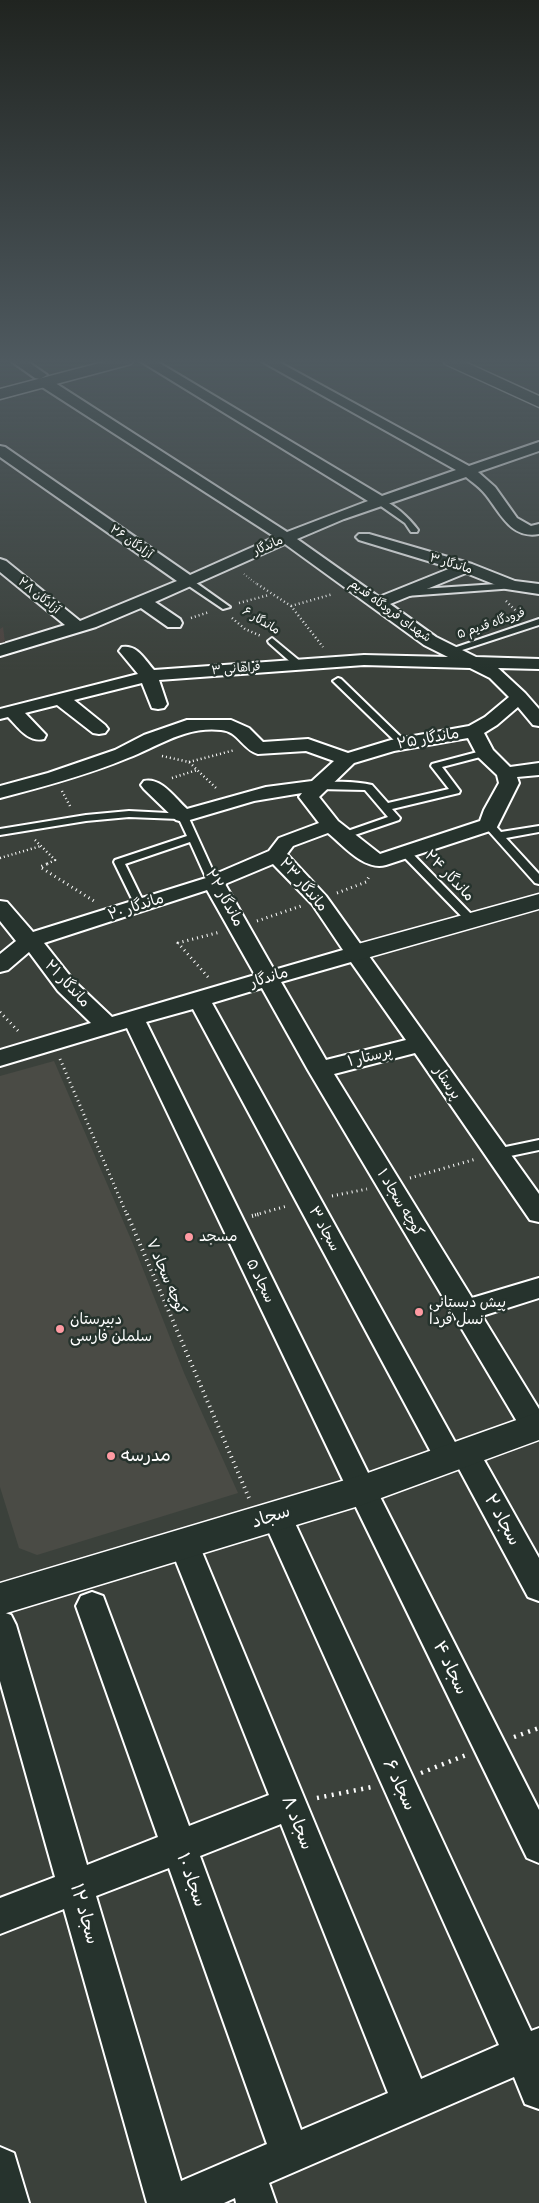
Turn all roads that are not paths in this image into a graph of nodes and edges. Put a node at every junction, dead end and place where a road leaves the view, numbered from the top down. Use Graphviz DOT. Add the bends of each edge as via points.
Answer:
graph roads {
  1 [pos="20,464"];
  2 [pos="172,464"];
  3 [pos="317,464"];
  4 [pos="457,464"];
  5 [pos="486,464"];
  6 [pos="468,470"];
  7 [pos="381,502"];
  8 [pos="414,530"];
  9 [pos="534,530"];
  10 [pos="364,537"];
  11 [pos="286,538"];
  12 [pos="511,540"];
  13 [pos="0,564"];
  14 [pos="466,567"];
  15 [pos="189,582"];
  16 [pos="512,586"];
  17 [pos="539,589"];
  18 [pos="406,593"];
  19 [pos="142,601"];
  20 [pos="379,603"];
  21 [pos="226,607"];
  22 [pos="539,622"];
  23 [pos="174,623"];
  24 [pos="78,627"];
  25 [pos="272,641"];
  26 [pos="128,650"];
  27 [pos="0,651"];
  28 [pos="450,651"];
  29 [pos="298,664"];
  30 [pos="476,664"];
  31 [pos="539,664"];
  32 [pos="149,676"];
  33 [pos="338,681"];
  34 [pos="519,696"];
  35 [pos="60,698"];
  36 [pos="158,704"];
  37 [pos="6,713"];
  38 [pos="539,721"];
  39 [pos="99,729"];
  40 [pos="474,731"];
  41 [pos="37,735"];
  42 [pos="402,743"];
  43 [pos="485,753"];
  44 [pos="347,759"];
  45 [pos="539,768"];
  46 [pos="506,773"];
  47 [pos="151,785"];
  48 [pos="317,786"];
  49 [pos="0,792"];
  50 [pos="386,806"];
  51 [pos="183,816"];
  52 [pos="539,829"];
  53 [pos="337,831"];
  54 [pos="494,831"];
  55 [pos="0,832"];
  56 [pos="193,838"];
  57 [pos="406,853"];
  58 [pos="276,855"];
  59 [pos="539,881"];
  60 [pos="213,882"];
  61 [pos="539,901"];
  62 [pos="140,906"];
  63 [pos="0,907"];
  64 [pos="471,920"];
  65 [pos="30,940"];
  66 [pos="356,953"];
  67 [pos="0,965"];
  68 [pos="267,978"];
  69 [pos="210,996"];
  70 [pos="133,1018"];
  71 [pos="107,1026"];
  72 [pos="421,1044"];
  73 [pos="0,1058"];
  74 [pos="320,1070"];
  75 [pos="539,1146"];
  76 [pos="496,1154"];
  77 [pos="539,1213"];
  78 [pos="539,1288"];
  79 [pos="465,1311"];
  80 [pos="537,1427"];
  81 [pos="457,1456"];
  82 [pos="362,1490"];
  83 [pos="268,1519"];
  84 [pos="184,1544"];
  85 [pos="539,1587"];
  86 [pos="1,1603"];
  87 [pos="92,1606"];
  88 [pos="289,1804"];
  89 [pos="178,1846"];
  90 [pos="539,1846"];
  91 [pos="76,1887"];
  92 [pos="0,1916"];
  93 [pos="531,2051"];
  94 [pos="539,2090"];
  95 [pos="411,2102"];
  96 [pos="290,2154"];
  97 [pos="0,2167"];
  98 [pos="251,2188"];
  99 [pos="9,2203"];
  100 [pos="167,2203"];
  101 [pos="177,2203"];
  1 -- 15 [label="street, آزادگان ۲۶"];
  2 -- 11 [label="street, شهدای فرودگاه قدیم"];
  3 -- 7 [label="street"];
  4 -- 6 [label="street"];
  5 -- 6 [label="street, ماندگار"];
  6 -- 7 [label="street, ماندگار"];
  6 -- 9 [label="street" via="490,490 512,521"];
  7 -- 8 [label="lane" via="408,521"];
  7 -- 11 [label="street, ماندگار"];
  9 -- 12 [label="street"];
  10 -- 14 [label="street, ماندگار ۳"];
  11 -- 15 [label="street, ماندگار"];
  11 -- 20 [label="street, شهدای فرودگاه قدیم"];
  13 -- 24 [label="street, آزادگان ۲۸"];
  14 -- 16 [label="street, ماندگار ۳"];
  14 -- 18 [label="street"];
  15 -- 19 [label="street, ماندگار"];
  15 -- 21 [label="lane, ماندگار ۶"];
  16 -- 17 [label="street, ماندگار ۳"];
  16 -- 18 [label="lane"];
  18 -- 20 [label="street"];
  19 -- 23 [label="street"];
  19 -- 24 [label="street, ماندگار"];
  20 -- 28 [label="street, شهدای فرودگاه قدیم" via="430,641"];
  22 -- 28 [label="lane, فرودگاه قدیم ۵"];
  24 -- 27 [label="street, ماندگار"];
  25 -- 29 [label="lane, ماندگار ۶"];
  26 -- 32 [label="street"];
  28 -- 30 [label="street, شهدای فرودگاه قدیم"];
  29 -- 30 [label="street, فراهانی ۳" via="364,660"];
  29 -- 32 [label="street, فراهانی ۳"];
  30 -- 31 [label="street, فراهانی ۳"];
  30 -- 34 [label="street, شهدای فرودگاه قدیم" via="496,674"];
  32 -- 35 [label="street, فراهانی ۳"];
  32 -- 36 [label="street"];
  33 -- 42 [label="lane"];
  34 -- 38 [label="street, شهدای فرودگاه قدیم"];
  34 -- 40 [label="street" via="491,721"];
  35 -- 37 [label="street, فراهانی ۳"];
  35 -- 39 [label="street"];
  37 -- 41 [label="street"];
  40 -- 42 [label="street, ماندگار ۲۵"];
  40 -- 43 [label="street, ماندگار ۲۵"];
  42 -- 44 [label="street, ماندگار ۲۵"];
  43 -- 46 [label="street, ماندگار ۲۵"];
  43 -- 50 [label="lane" via="436,766 455,791"];
  44 -- 48 [label="street"];
  44 -- 49 [label="street" via="308,745 258,748 243,732 225,724 187,725 122,754"];
  45 -- 46 [label="street"];
  46 -- 54 [label="street" via="510,782 494,810"];
  47 -- 51 [label="street"];
  48 -- 50 [label="lane" via="368,787"];
  48 -- 51 [label="street" via="254,794"];
  48 -- 53 [label="street" via="309,797"];
  50 -- 53 [label="lane" via="395,818"];
  51 -- 55 [label="lane" via="129,814"];
  51 -- 56 [label="lane, ماندگار ۲۲"];
  52 -- 54 [label="lane"];
  53 -- 57 [label="street" via="379,862"];
  53 -- 58 [label="street, ماندگار ۲۳" via="286,842"];
  54 -- 57 [label="street"];
  54 -- 59 [label="lane"];
  56 -- 60 [label="lane, ماندگار ۲۲"];
  56 -- 62 [label="lane" via="119,862"];
  57 -- 64 [label="lane, ماندگار ۲۴"];
  58 -- 60 [label="street, ماندگار ۲۰"];
  58 -- 66 [label="street, ماندگار ۲۳" via="319,900"];
  60 -- 62 [label="street, ماندگار ۲۰"];
  60 -- 68 [label="street, ماندگار ۲۲"];
  61 -- 64 [label="street, ماندگار"];
  62 -- 65 [label="street, ماندگار ۲۰"];
  63 -- 65 [label="street, ماندگار ۲۱" via="22,935"];
  64 -- 66 [label="street, ماندگار"];
  65 -- 67 [label="street, ماندگار ۲۰"];
  65 -- 71 [label="street, ماندگار ۲۱" via="66,986"];
  66 -- 68 [label="street, ماندگار"];
  66 -- 72 [label="street, پرستار"];
  68 -- 69 [label="street, ماندگار"];
  68 -- 74 [label="street, کوچه سجاد ۱"];
  69 -- 70 [label="street, ماندگار"];
  69 -- 81 [label="street, سجاد ۳"];
  70 -- 71 [label="street, ماندگار"];
  70 -- 82 [label="street, سجاد ۵"];
  71 -- 73 [label="street, ماندگار"];
  72 -- 74 [label="street, پرستار ۱"];
  72 -- 76 [label="street, پرستار"];
  74 -- 79 [label="street, کوچه سجاد ۱"];
  75 -- 76 [label="lane"];
  76 -- 77 [label="street, پرستار"];
  78 -- 79 [label="street"];
  79 -- 80 [label="street, کوچه سجاد ۱"];
  80 -- 81 [label="street, سجاد"];
  81 -- 82 [label="street, سجاد"];
  81 -- 85 [label="street, سجاد ۲"];
  82 -- 83 [label="street, سجاد"];
  82 -- 90 [label="street, سجاد ۴"];
  83 -- 84 [label="street, سجاد"];
  83 -- 93 [label="street, سجاد ۶"];
  84 -- 86 [label="street, سجاد"];
  84 -- 88 [label="street, سجاد ۸"];
  86 -- 91 [label="street, سجاد ۱۲"];
  87 -- 89 [label="street, سجاد ۱۰"];
  88 -- 89 [label="street"];
  88 -- 95 [label="street, سجاد ۸"];
  89 -- 91 [label="street"];
  89 -- 96 [label="street, سجاد ۱۰"];
  91 -- 92 [label="street"];
  91 -- 100 [label="street, سجاد ۱۲"];
  93 -- 94 [label="street, سجاد ۶"];
  93 -- 95 [label="street"];
  95 -- 96 [label="street"];
  96 -- 98 [label="street"];
  97 -- 99 [label="street"];
  98 -- 101 [label="street"];
}
